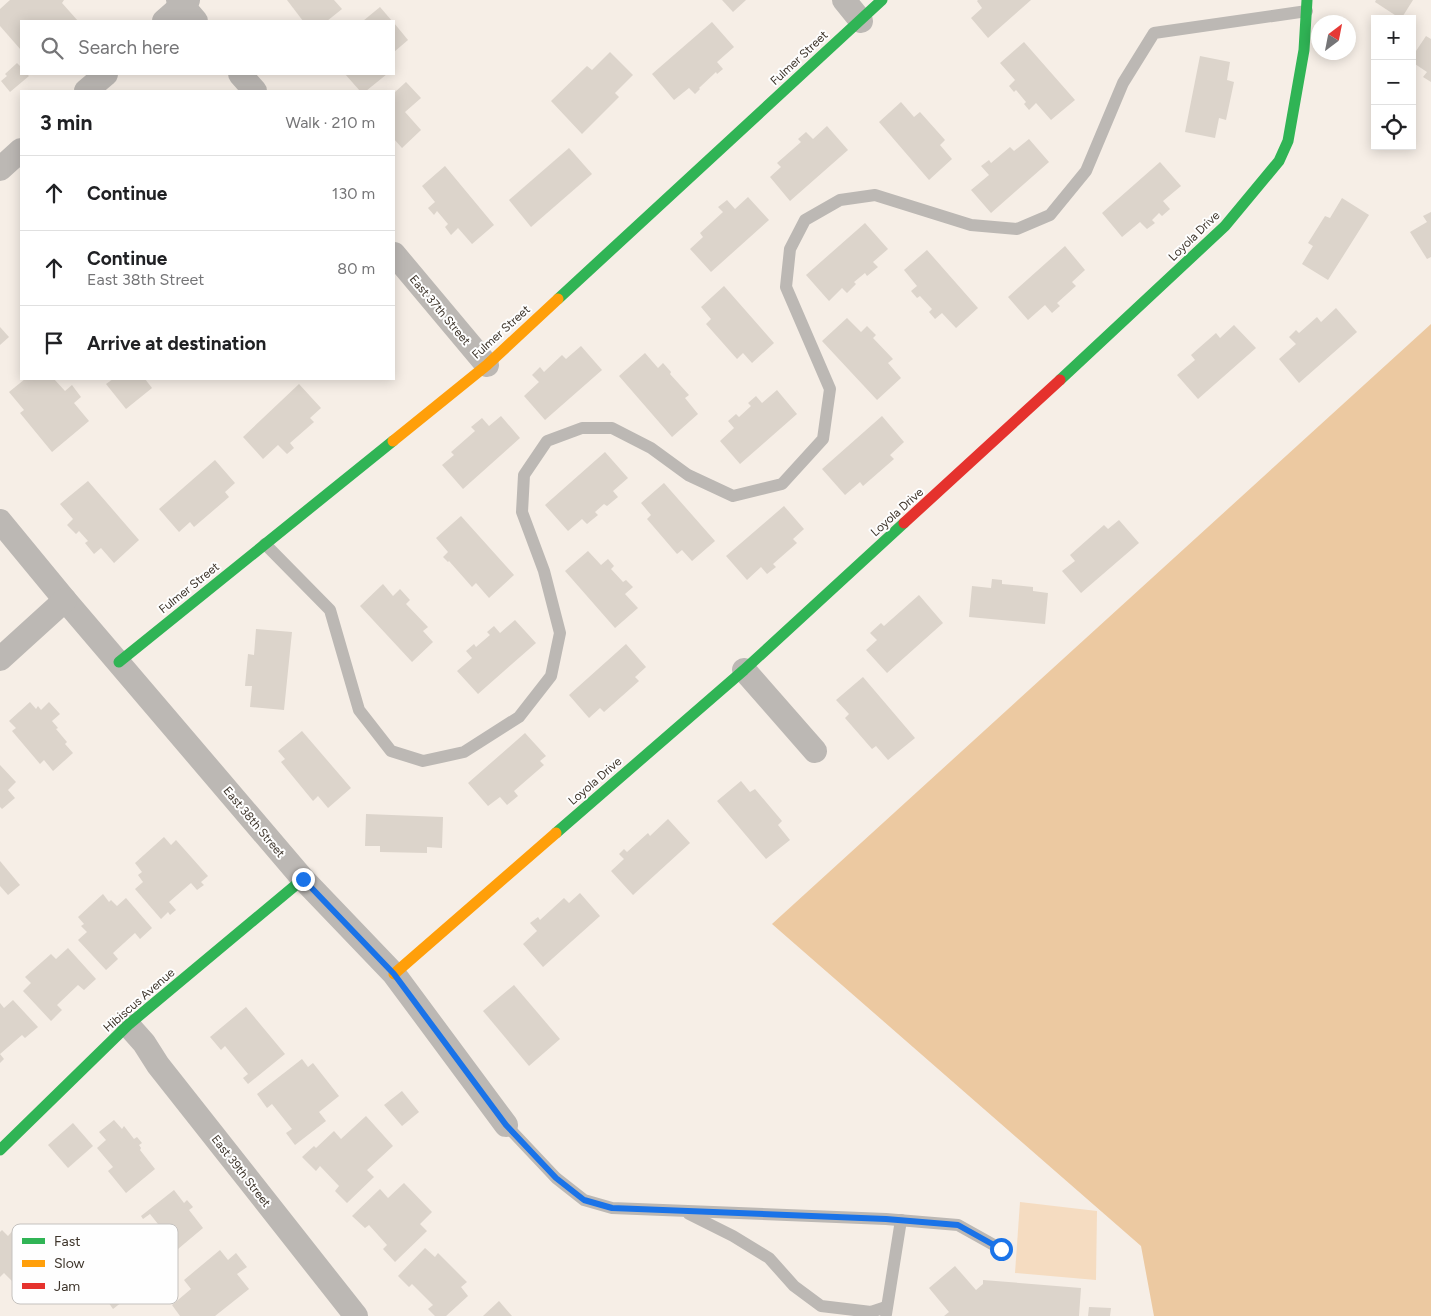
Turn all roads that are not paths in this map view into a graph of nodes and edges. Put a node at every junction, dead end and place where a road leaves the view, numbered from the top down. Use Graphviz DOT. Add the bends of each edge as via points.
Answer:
graph roads {
  1 [pos="844,0"];
  2 [pos="882,0"];
  3 [pos="1307,6"];
  4 [pos="186,7"];
  5 [pos="166,20"];
  6 [pos="860,21"];
  7 [pos="105,75"];
  8 [pos="241,75"];
  9 [pos="87,90"];
  10 [pos="254,90"];
  11 [pos="20,151"];
  12 [pos="0,169"];
  13 [pos="395,255"];
  14 [pos="487,365"];
  15 [pos="0,521"];
  16 [pos="265,544"];
  17 [pos="65,600"];
  18 [pos="0,659"];
  19 [pos="119,662"];
  20 [pos="744,670"];
  21 [pos="815,751"];
  22 [pos="303,879"];
  23 [pos="394,974"];
  24 [pos="128,1025"];
  25 [pos="506,1125"];
  26 [pos="0,1150"];
  27 [pos="684,1211"];
  28 [pos="901,1220"];
  29 [pos="1001,1249"];
  30 [pos="886,1312"];
  31 [pos="356,1316"];
  1 -- 6 [label="street"];
  2 -- 6 [label="street, Fulmer Street"];
  3 -- 16 [label="lane" via="1154,33 1123,82 1086,171 1050,215 1017,229 971,225 875,195 840,200 805,220 790,249 786,287 830,390 823,440 782,484 733,496 688,475 651,448 612,428 582,428 547,441 524,475 522,512 544,571 560,634 551,676 519,717 464,752 423,761 391,751 359,710 330,610"];
  3 -- 20 [label="street, Loyola Drive" via="1304,50 1288,141 1279,160 1225,226"];
  4 -- 5 [label="street"];
  6 -- 14 [label="street, Fulmer Street"];
  7 -- 9 [label="street"];
  8 -- 10 [label="street"];
  11 -- 12 [label="street"];
  13 -- 14 [label="street, East 37th Street"];
  14 -- 16 [label="street, Fulmer Street"];
  15 -- 17 [label="street, East 38th Street"];
  16 -- 19 [label="street, Fulmer Street"];
  17 -- 18 [label="street"];
  17 -- 19 [label="street, East 38th Street"];
  19 -- 22 [label="street, East 38th Street"];
  20 -- 21 [label="street"];
  20 -- 23 [label="street, Loyola Drive"];
  22 -- 23 [label="street, East 38th Street"];
  22 -- 24 [label="street, Hibiscus Avenue"];
  23 -- 25 [label="street, East 38th Street"];
  24 -- 26 [label="street, Hibiscus Avenue"];
  24 -- 31 [label="street, East 39th Street"];
  25 -- 27 [label="lane" via="556,1178 584,1200 612,1208"];
  27 -- 28 [label="lane"];
  27 -- 30 [label="lane" via="769,1258 794,1286 821,1306"];
  28 -- 29 [label="lane" via="958,1225"];
  28 -- 30 [label="lane"];
}
